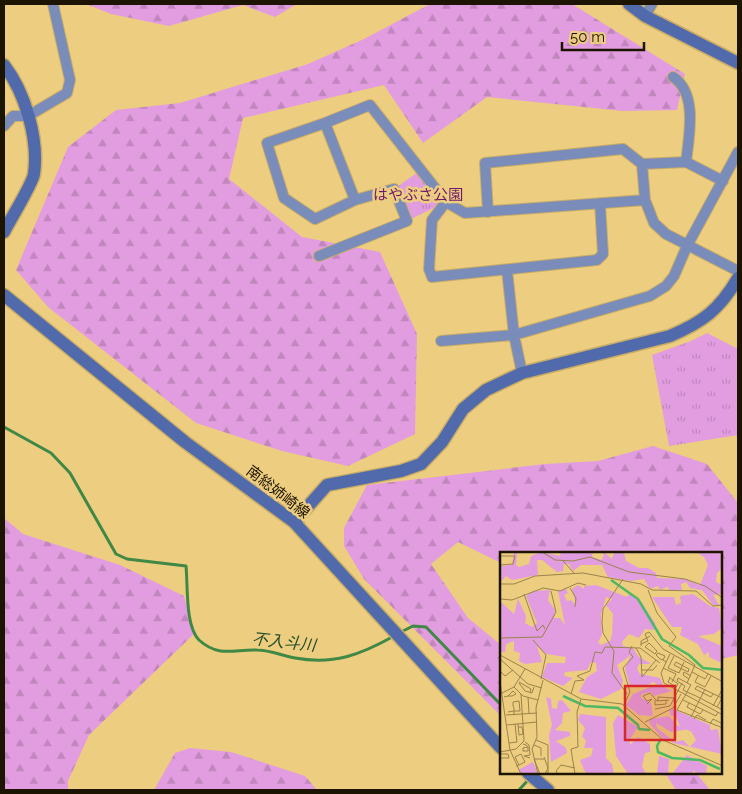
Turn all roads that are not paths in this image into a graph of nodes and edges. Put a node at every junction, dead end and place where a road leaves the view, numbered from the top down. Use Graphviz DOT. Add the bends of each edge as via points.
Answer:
graph roads {
  1 [pos="53,4"];
  2 [pos="629,4"];
  3 [pos="652,4"];
  4 [pos="646,16"];
  5 [pos="738,63"];
  6 [pos="4,65"];
  7 [pos="673,76"];
  8 [pos="28,116"];
  9 [pos="325,123"];
  10 [pos="4,126"];
  11 [pos="738,152"];
  12 [pos="686,162"];
  13 [pos="642,164"];
  14 [pos="723,181"];
  15 [pos="355,200"];
  16 [pos="645,200"];
  17 [pos="446,202"];
  18 [pos="600,203"];
  19 [pos="488,212"];
  20 [pos="4,232"];
  21 [pos="687,246"];
  22 [pos="319,256"];
  23 [pos="506,270"];
  24 [pos="738,271"];
  25 [pos="738,278"];
  26 [pos="4,295"];
  27 [pos="514,335"];
  28 [pos="441,341"];
  29 [pos="522,373"];
  30 [pos="294,522"];
  31 [pos="500,747"];
  32 [pos="529,774"];
  33 [pos="548,790"];
  1 -- 8 [label="street" via="69,87 67,93"];
  2 -- 4 [label="street"];
  3 -- 4 [label="street"];
  4 -- 5 [label="street"];
  6 -- 8 [label="street" via="14,78"];
  7 -- 12 [label="street" via="685,88 690,111"];
  8 -- 10 [label="street" via="13,116"];
  8 -- 20 [label="street" via="34,141 34,176"];
  9 -- 15 [label="street"];
  9 -- 15 [label="street" via="267,143 284,198 315,218"];
  9 -- 17 [label="street" via="370,105"];
  11 -- 14 [label="street"];
  12 -- 13 [label="street"];
  12 -- 14 [label="street"];
  13 -- 16 [label="street"];
  13 -- 19 [label="street" via="623,149 485,163"];
  14 -- 21 [label="street"];
  15 -- 22 [label="street" via="394,189 407,221"];
  16 -- 18 [label="street"];
  16 -- 21 [label="street" via="654,223"];
  17 -- 19 [label="street" via="465,212"];
  17 -- 23 [label="street" via="432,220 429,269 432,277"];
  18 -- 19 [label="street"];
  18 -- 23 [label="street" via="603,254 598,260"];
  21 -- 24 [label="street"];
  21 -- 27 [label="street" via="674,276 666,286 650,296"];
  23 -- 27 [label="street"];
  25 -- 29 [label="street" via="727,297 709,316 692,327 670,336"];
  26 -- 30 [label="street, 南総姉崎線" via="185,442"];
  27 -- 28 [label="street"];
  27 -- 29 [label="street"];
  29 -- 30 [label="street" via="486,390 463,409 442,442 421,464 327,485"];
  30 -- 31 [label="street, 南総姉崎線"];
  32 -- 33 [label="street"];
}
